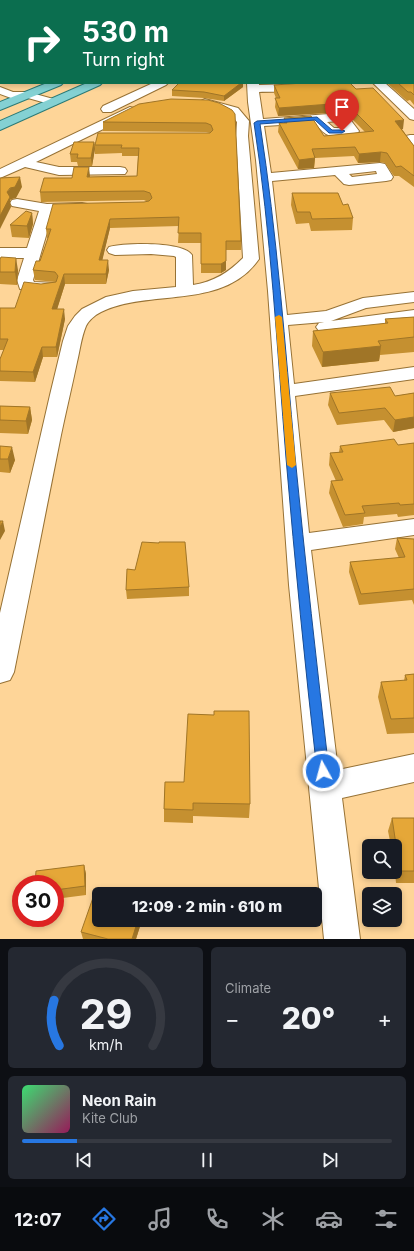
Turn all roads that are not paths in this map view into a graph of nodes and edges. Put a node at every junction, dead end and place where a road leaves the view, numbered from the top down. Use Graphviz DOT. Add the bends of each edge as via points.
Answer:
graph roads {
  1 [pos="9,84"];
  2 [pos="54,84"];
  3 [pos="94,84"];
  4 [pos="160,84"];
  5 [pos="320,84"];
  6 [pos="380,84"];
  7 [pos="296,85"];
  8 [pos="253,86"];
  9 [pos="0,90"];
  10 [pos="28,95"];
  11 [pos="193,101"];
  12 [pos="53,102"];
  13 [pos="0,106"];
  14 [pos="142,107"];
  15 [pos="414,116"];
  16 [pos="317,119"];
  17 [pos="84,120"];
  18 [pos="257,123"];
  19 [pos="0,126"];
  20 [pos="83,134"];
  21 [pos="107,136"];
  22 [pos="414,139"];
  23 [pos="414,144"];
  24 [pos="24,163"];
  25 [pos="338,171"];
  26 [pos="120,172"];
  27 [pos="0,174"];
  28 [pos="265,178"];
  29 [pos="17,203"];
  30 [pos="99,207"];
  31 [pos="47,208"];
  32 [pos="115,250"];
  33 [pos="0,253"];
  34 [pos="34,253"];
  35 [pos="50,287"];
  36 [pos="185,291"];
  37 [pos="414,297"];
  38 [pos="414,315"];
  39 [pos="280,326"];
  40 [pos="414,373"];
  41 [pos="285,392"];
  42 [pos="414,527"];
  43 [pos="298,543"];
  44 [pos="0,672"];
  45 [pos="414,768"];
  46 [pos="325,787"];
  47 [pos="342,939"];
  1 -- 10 [label="street" via="25,90"];
  2 -- 10 [label="main road"];
  3 -- 12 [label="main road"];
  4 -- 17 [label="street"];
  5 -- 7 [label="street"];
  6 -- 15 [label="street"];
  7 -- 8 [label="street"];
  8 -- 18 [label="street"];
  9 -- 10 [label="street" via="11,95"];
  10 -- 12 [label="street"];
  10 -- 13 [label="main road"];
  11 -- 36 [label="street" via="227,108 243,121 251,259 239,272 222,282"];
  12 -- 19 [label="main road"];
  14 -- 20 [label="street"];
  16 -- 18 [label="street"];
  18 -- 28 [label="street"];
  20 -- 21 [label="street"];
  20 -- 24 [label="street"];
  22 -- 23 [label="street" via="410,140"];
  24 -- 26 [label="street" via="59,171"];
  24 -- 27 [label="street"];
  25 -- 28 [label="street"];
  28 -- 39 [label="street"];
  29 -- 31 [label="street"];
  30 -- 31 [label="street"];
  31 -- 34 [label="street"];
  32 -- 36 [label="street" via="181,252 184,255"];
  33 -- 34 [label="street"];
  34 -- 35 [label="street" via="26,284"];
  36 -- 44 [label="street" via="118,299 94,309 83,317 76,327"];
  37 -- 39 [label="street" via="363,303 329,316"];
  38 -- 39 [label="street"];
  39 -- 41 [label="street"];
  40 -- 41 [label="street"];
  41 -- 43 [label="street"];
  42 -- 43 [label="street"];
  43 -- 46 [label="street"];
  45 -- 46 [label="street"];
  46 -- 47 [label="street"];
}
